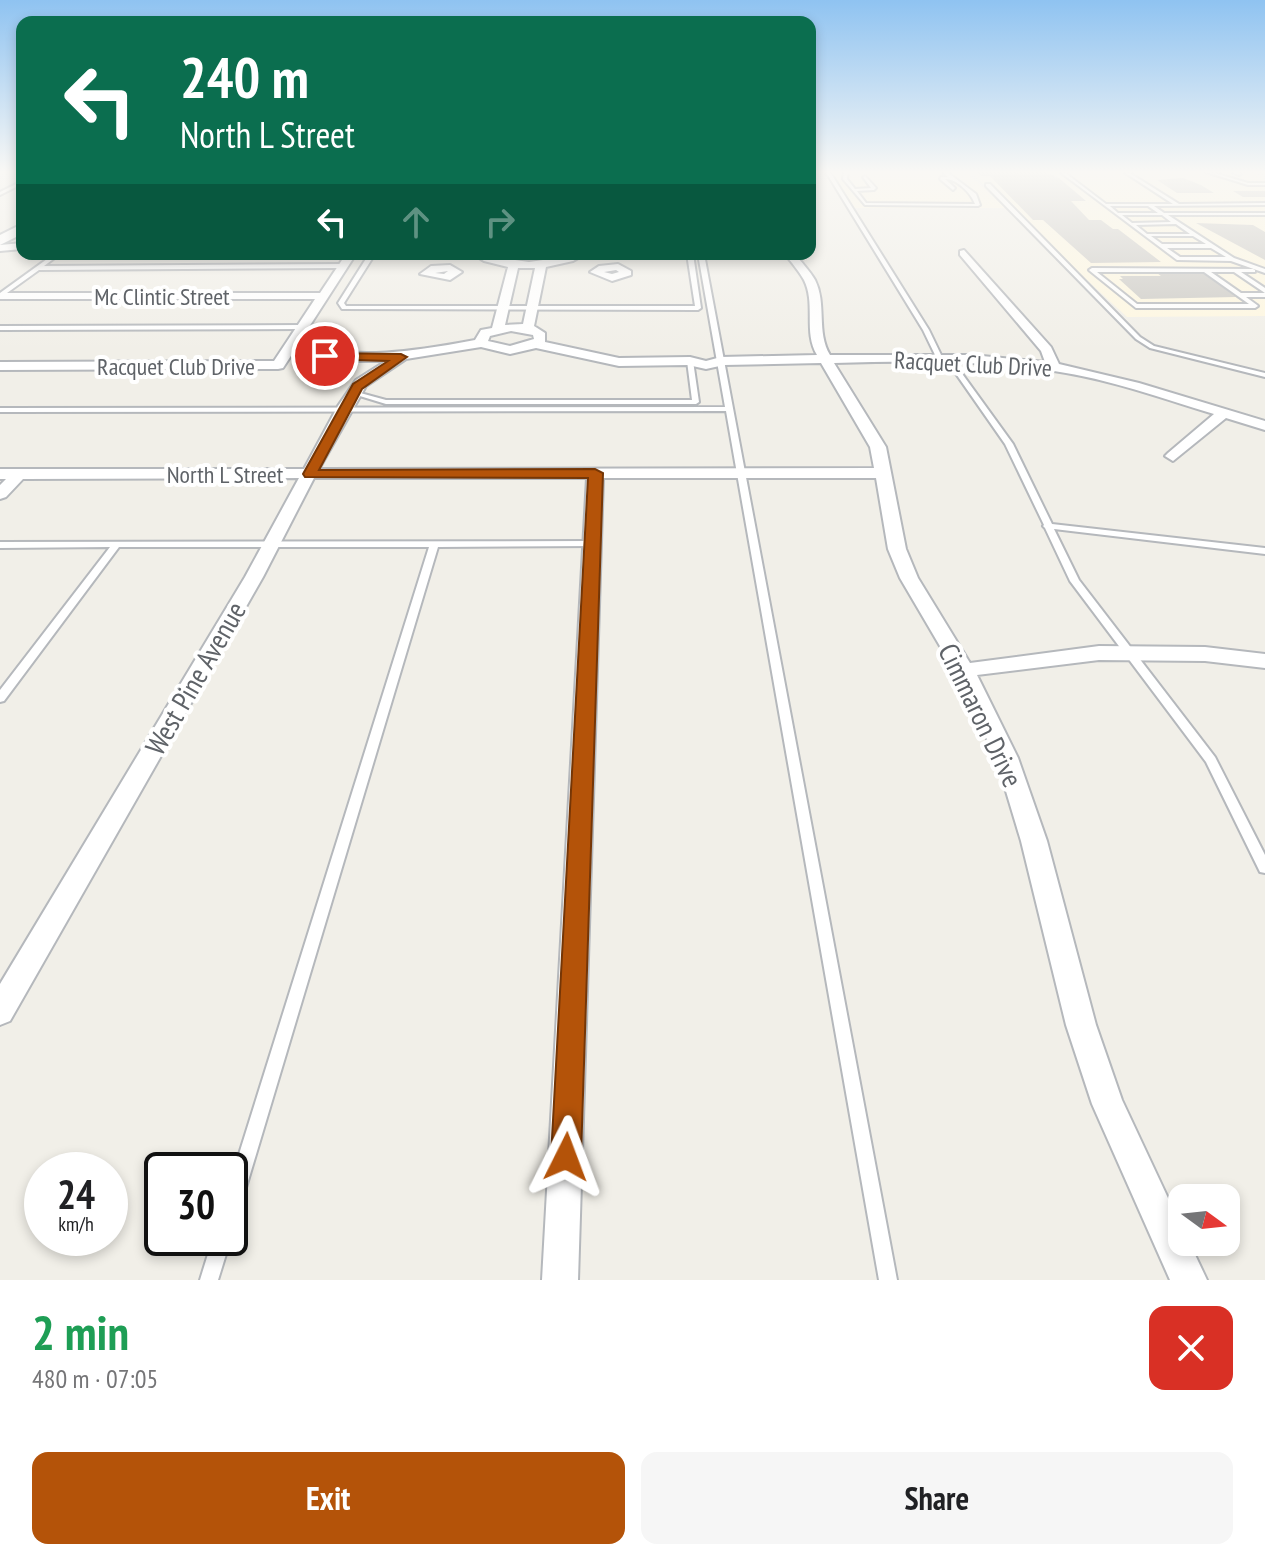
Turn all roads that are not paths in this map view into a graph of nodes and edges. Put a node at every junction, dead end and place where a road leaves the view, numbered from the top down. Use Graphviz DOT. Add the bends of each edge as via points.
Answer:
graph roads {
  1 [pos="865,232"];
  2 [pos="1034,232"];
  3 [pos="1142,232"];
  4 [pos="1190,232"];
  5 [pos="1146,235"];
  6 [pos="1195,235"];
  7 [pos="1161,246"];
  8 [pos="1212,246"];
  9 [pos="964,253"];
  10 [pos="1232,259"];
  11 [pos="49,260"];
  12 [pos="347,260"];
  13 [pos="368,260"];
  14 [pos="473,260"];
  15 [pos="500,260"];
  16 [pos="556,260"];
  17 [pos="582,260"];
  18 [pos="691,260"];
  19 [pos="702,260"];
  20 [pos="794,260"];
  21 [pos="514,263"];
  22 [pos="541,263"];
  23 [pos="343,266"];
  24 [pos="39,268"];
  25 [pos="453,269"];
  26 [pos="599,269"];
  27 [pos="1205,270"];
  28 [pos="1235,271"];
  29 [pos="1262,271"];
  30 [pos="1265,293"];
  31 [pos="1240,295"];
  32 [pos="0,296"];
  33 [pos="323,296"];
  34 [pos="532,308"];
  35 [pos="503,309"];
  36 [pos="303,327"];
  37 [pos="0,328"];
  38 [pos="498,328"];
  39 [pos="528,328"];
  40 [pos="482,343"];
  41 [pos="536,344"];
  42 [pos="292,346"];
  43 [pos="401,357"];
  44 [pos="944,358"];
  45 [pos="690,361"];
  46 [pos="721,361"];
  47 [pos="824,361"];
  48 [pos="0,366"];
  49 [pos="1054,367"];
  50 [pos="1265,375"];
  51 [pos="348,401"];
  52 [pos="729,409"];
  53 [pos="0,410"];
  54 [pos="1224,413"];
  55 [pos="1265,426"];
  56 [pos="1173,456"];
  57 [pos="595,473"];
  58 [pos="739,473"];
  59 [pos="882,473"];
  60 [pos="0,474"];
  61 [pos="19,474"];
  62 [pos="310,474"];
  63 [pos="0,494"];
  64 [pos="1047,526"];
  65 [pos="434,544"];
  66 [pos="592,544"];
  67 [pos="0,545"];
  68 [pos="116,545"];
  69 [pos="271,545"];
  70 [pos="1265,551"];
  71 [pos="1129,653"];
  72 [pos="1265,661"];
  73 [pos="964,670"];
  74 [pos="0,698"];
  75 [pos="1265,868"];
  76 [pos="0,1011"];
  77 [pos="248,1152"];
  78 [pos="216,1256"];
  79 [pos="209,1280"];
  80 [pos="560,1280"];
  81 [pos="888,1280"];
  82 [pos="1189,1280"];
  1 -- 44 [label="lane"];
  2 -- 50 [label="lane" via="1152,347"];
  3 -- 5 [label="lane"];
  4 -- 6 [label="lane"];
  5 -- 6 [label="lane"];
  5 -- 7 [label="lane"];
  6 -- 8 [label="lane"];
  7 -- 8 [label="lane"];
  7 -- 10 [label="lane" via="1179,259"];
  8 -- 10 [label="lane"];
  9 -- 49 [label="street" via="1047,350"];
  10 -- 29 [label="lane"];
  11 -- 24 [label="lane"];
  12 -- 23 [label="street"];
  13 -- 35 [label="lane" via="341,303 344,308"];
  14 -- 25 [label="street"];
  15 -- 21 [label="street"];
  16 -- 22 [label="street"];
  17 -- 26 [label="street"];
  18 -- 34 [label="lane" via="698,308"];
  19 -- 46 [label="lane"];
  20 -- 47 [label="street, Cimmaron Drive" via="810,281 816,343"];
  21 -- 22 [label="street"];
  21 -- 35 [label="street"];
  22 -- 34 [label="street"];
  23 -- 24 [label="lane"];
  23 -- 33 [label="street"];
  24 -- 32 [label="lane"];
  27 -- 28 [label="lane"];
  27 -- 31 [label="lane"];
  27 -- 31 [label="lane" via="1092,270 1136,306 1255,306"];
  28 -- 29 [label="lane"];
  28 -- 30 [label="lane"];
  30 -- 31 [label="lane"];
  32 -- 33 [label="street, Mc Clintic Street"];
  33 -- 36 [label="street"];
  34 -- 35 [label="lane"];
  34 -- 39 [label="street"];
  35 -- 38 [label="street"];
  36 -- 37 [label="lane"];
  36 -- 42 [label="street"];
  38 -- 39 [label="street"];
  38 -- 40 [label="street" via="482,336"];
  39 -- 41 [label="street" via="539,333"];
  40 -- 41 [label="street, Racquet Club Drive" via="503,350"];
  40 -- 43 [label="street, Racquet Club Drive"];
  41 -- 45 [label="street, Racquet Club Drive" via="619,362"];
  42 -- 43 [label="street, Racquet Club Drive" via="325,356"];
  42 -- 48 [label="street, Racquet Club Drive" via="278,365"];
  43 -- 51 [label="street, West Pine Avenue" via="365,379"];
  44 -- 47 [label="street, Racquet Club Drive"];
  44 -- 49 [label="street, Racquet Club Drive"];
  44 -- 64 [label="lane" via="1009,444"];
  45 -- 46 [label="street, Racquet Club Drive"];
  45 -- 51 [label="lane" via="696,402"];
  46 -- 47 [label="street, Racquet Club Drive"];
  46 -- 52 [label="lane"];
  47 -- 59 [label="street, Cimmaron Drive" via="870,430"];
  49 -- 54 [label="street, Racquet Club Drive"];
  51 -- 52 [label="lane"];
  51 -- 53 [label="lane"];
  51 -- 62 [label="street, West Pine Avenue"];
  52 -- 58 [label="lane"];
  54 -- 55 [label="street, Racquet Club Drive"];
  54 -- 56 [label="street"];
  57 -- 58 [label="street, North L Street"];
  57 -- 62 [label="street, North L Street"];
  57 -- 66 [label="street"];
  58 -- 59 [label="street, North L Street"];
  58 -- 81 [label="lane"];
  59 -- 73 [label="street, Cimmaron Drive" via="897,549 909,578"];
  60 -- 61 [label="street, North L Street"];
  61 -- 62 [label="street, North L Street"];
  61 -- 63 [label="street"];
  62 -- 69 [label="street, West Pine Avenue"];
  64 -- 70 [label="lane"];
  64 -- 71 [label="lane" via="1066,568"];
  65 -- 66 [label="lane"];
  65 -- 69 [label="lane"];
  65 -- 77 [label="lane"];
  66 -- 80 [label="street"];
  67 -- 68 [label="lane"];
  68 -- 69 [label="lane"];
  68 -- 74 [label="lane"];
  69 -- 76 [label="street, West Pine Avenue"];
  71 -- 72 [label="street"];
  71 -- 73 [label="street"];
  71 -- 75 [label="lane" via="1211,760"];
  73 -- 82 [label="street, Cimmaron Drive" via="1020,794 1081,1025 1108,1104"];
  78 -- 79 [label="lane"];
}
